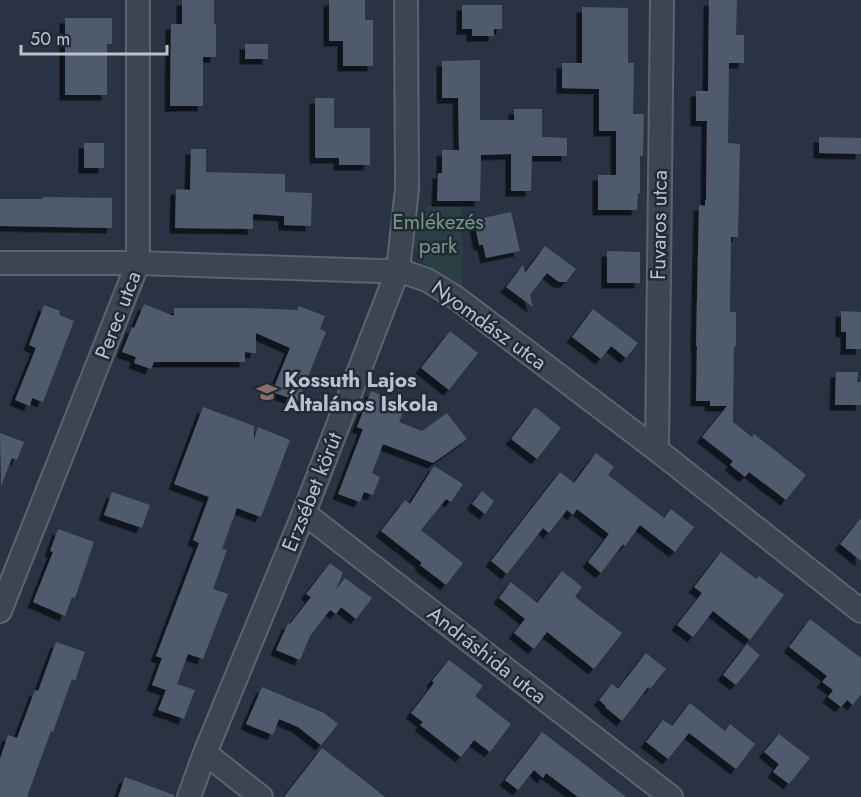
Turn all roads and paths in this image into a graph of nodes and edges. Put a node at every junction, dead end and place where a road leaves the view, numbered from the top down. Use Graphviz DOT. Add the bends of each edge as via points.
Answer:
graph roads {
  1 [pos="138,0"];
  2 [pos="406,0"];
  3 [pos="662,0"];
  4 [pos="0,263"];
  5 [pos="138,263"];
  6 [pos="398,270"];
  7 [pos="657,450"];
  8 [pos="304,513"];
  9 [pos="0,611"];
  10 [pos="861,611"];
  11 [pos="205,753"];
  12 [pos="189,797"];
  13 [pos="261,797"];
  14 [pos="671,797"];
  1 -- 5 [label="street, Perec utca"];
  2 -- 6 [label="street, Erzsébet körút" via="407,189"];
  3 -- 7 [label="street, Fuvaros utca"];
  4 -- 5 [label="street, Nyomdász utca"];
  5 -- 6 [label="street, Nyomdász utca"];
  5 -- 9 [label="street, Perec utca"];
  6 -- 7 [label="street, Nyomdász utca" via="427,280 455,297"];
  6 -- 8 [label="street, Erzsébet körút"];
  7 -- 10 [label="street, Nyomdász utca"];
  8 -- 11 [label="street, Erzsébet körút"];
  8 -- 14 [label="street, Andráshida utca"];
  11 -- 12 [label="street, Erzsébet körút"];
  11 -- 13 [label="street"];
}
